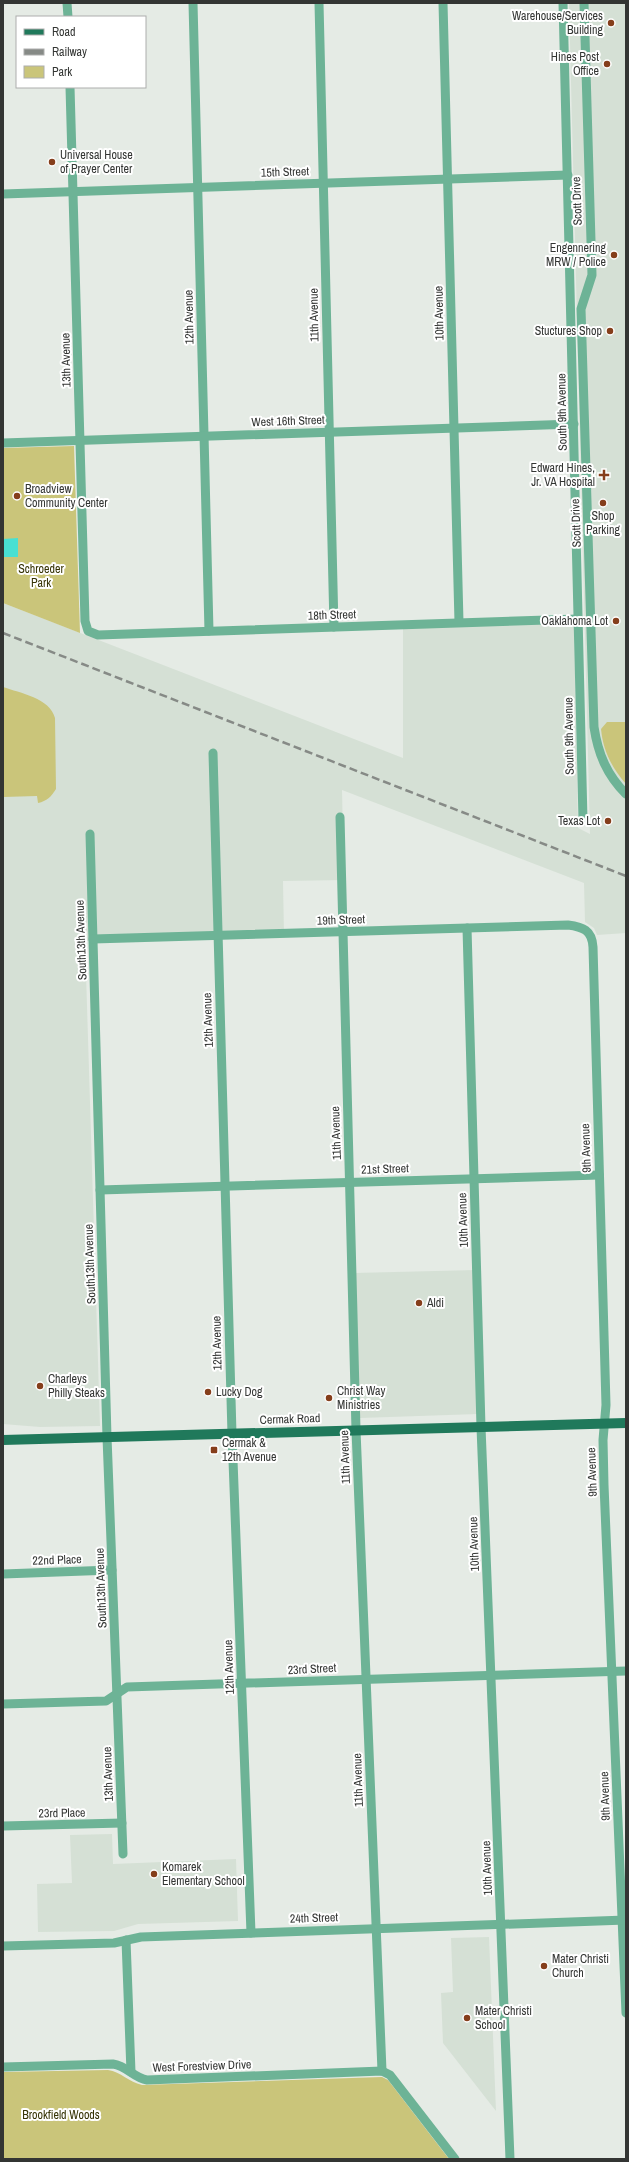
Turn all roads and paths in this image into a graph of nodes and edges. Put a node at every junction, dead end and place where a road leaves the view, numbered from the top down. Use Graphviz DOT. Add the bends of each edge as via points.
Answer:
graph roads {
  1 [pos="68,3"];
  2 [pos="193,3"];
  3 [pos="318,3"];
  4 [pos="443,3"];
  5 [pos="563,3"];
  6 [pos="584,3"];
  7 [pos="68,16"];
  8 [pos="70,88"];
  9 [pos="568,175"];
  10 [pos="448,180"];
  11 [pos="323,183"];
  12 [pos="198,188"];
  13 [pos="73,192"];
  14 [pos="3,194"];
  15 [pos="574,424"];
  16 [pos="454,428"];
  17 [pos="329,432"];
  18 [pos="204,436"];
  19 [pos="80,440"];
  20 [pos="3,443"];
  21 [pos="578,619"];
  22 [pos="459,622"];
  23 [pos="334,627"];
  24 [pos="88,631"];
  25 [pos="209,631"];
  26 [pos="213,753"];
  27 [pos="626,794"];
  28 [pos="340,817"];
  29 [pos="583,820"];
  30 [pos="90,834"];
  31 [pos="466,928"];
  32 [pos="588,931"];
  33 [pos="343,932"];
  34 [pos="218,935"];
  35 [pos="93,939"];
  36 [pos="599,1174"];
  37 [pos="474,1178"];
  38 [pos="350,1182"];
  39 [pos="226,1186"];
  40 [pos="100,1190"];
  41 [pos="626,1423"];
  42 [pos="604,1424"];
  43 [pos="481,1427"];
  44 [pos="356,1430"];
  45 [pos="232,1434"];
  46 [pos="107,1437"];
  47 [pos="3,1440"];
  48 [pos="112,1570"];
  49 [pos="3,1574"];
  50 [pos="612,1672"];
  51 [pos="626,1672"];
  52 [pos="490,1676"];
  53 [pos="366,1679"];
  54 [pos="241,1684"];
  55 [pos="117,1694"];
  56 [pos="3,1704"];
  57 [pos="122,1823"];
  58 [pos="3,1826"];
  59 [pos="123,1854"];
  60 [pos="624,1920"];
  61 [pos="500,1924"];
  62 [pos="376,1928"];
  63 [pos="251,1933"];
  64 [pos="126,1940"];
  65 [pos="3,1946"];
  66 [pos="626,2014"];
  67 [pos="3,2067"];
  68 [pos="382,2071"];
  69 [pos="131,2072"];
  70 [pos="455,2159"];
  71 [pos="510,2159"];
  1 -- 7 [label="street"];
  2 -- 12 [label="street, 12th Avenue"];
  3 -- 11 [label="street, 11th Avenue"];
  4 -- 10 [label="street, 10th Avenue"];
  5 -- 9 [label="street, South 9th Avenue"];
  6 -- 27 [label="street, Scott Drive" via="592,275 581,309 594,727 596,741 608,773"];
  8 -- 13 [label="street, 13th Avenue"];
  9 -- 10 [label="street, 15th Street"];
  9 -- 15 [label="street, South 9th Avenue"];
  10 -- 11 [label="street, 15th Street"];
  10 -- 16 [label="street, 10th Avenue"];
  11 -- 12 [label="street, 15th Street"];
  11 -- 17 [label="street, 11th Avenue"];
  12 -- 13 [label="street, 15th Street"];
  12 -- 18 [label="street, 12th Avenue"];
  13 -- 14 [label="street, 15th Street"];
  13 -- 19 [label="street, 13th Avenue"];
  15 -- 16 [label="street, West 16th Street"];
  15 -- 21 [label="street, South 9th Avenue"];
  16 -- 17 [label="street, West 16th Street"];
  16 -- 22 [label="street, 10th Avenue"];
  17 -- 18 [label="street, West 16th Street"];
  17 -- 23 [label="street, 11th Avenue"];
  18 -- 19 [label="street, West 16th Street"];
  18 -- 25 [label="street, 12th Avenue"];
  19 -- 20 [label="street, West 16th Street"];
  19 -- 24 [label="street, 13th Avenue" via="85,621"];
  21 -- 22 [label="street, 18th Street"];
  21 -- 29 [label="street, South 9th Avenue"];
  22 -- 23 [label="street, 18th Street"];
  23 -- 25 [label="street, 18th Street"];
  24 -- 25 [label="street, 18th Street" via="98,634"];
  26 -- 34 [label="street, 12th Avenue"];
  28 -- 33 [label="street, 11th Avenue"];
  30 -- 35 [label="street, South13th Avenue"];
  31 -- 32 [label="street, 19th Street" via="568,925"];
  31 -- 33 [label="street, 19th Street"];
  31 -- 37 [label="street, 10th Avenue"];
  32 -- 36 [label="street, 9th Avenue" via="593,939"];
  33 -- 34 [label="street, 19th Street"];
  33 -- 38 [label="street, 11th Avenue"];
  34 -- 35 [label="street, 19th Street"];
  34 -- 39 [label="street, 12th Avenue"];
  35 -- 40 [label="street, South13th Avenue"];
  36 -- 37 [label="street, 21st Street"];
  36 -- 42 [label="street, 9th Avenue" via="606,1405"];
  37 -- 38 [label="street, 21st Street"];
  37 -- 43 [label="street, 10th Avenue"];
  38 -- 39 [label="street, 21st Street"];
  38 -- 44 [label="street, 11th Avenue"];
  39 -- 40 [label="street, 21st Street"];
  39 -- 45 [label="street, 12th Avenue"];
  40 -- 46 [label="street, South13th Avenue"];
  41 -- 42 [label="main road, Cermak Road"];
  42 -- 43 [label="main road, Cermak Road"];
  42 -- 50 [label="street, 9th Avenue"];
  43 -- 44 [label="main road, Cermak Road"];
  43 -- 52 [label="street, 10th Avenue"];
  44 -- 45 [label="main road, Cermak Road"];
  44 -- 53 [label="street, 11th Avenue"];
  45 -- 46 [label="main road, Cermak Road"];
  45 -- 54 [label="street, 12th Avenue"];
  46 -- 47 [label="main road, Cermak Road"];
  46 -- 48 [label="street, South13th Avenue"];
  48 -- 49 [label="street, 22nd Place"];
  48 -- 55 [label="street, South13th Avenue"];
  50 -- 51 [label="street, 23rd Street"];
  50 -- 52 [label="street, 23rd Street"];
  50 -- 60 [label="street, 9th Avenue"];
  52 -- 53 [label="street, 23rd Street"];
  52 -- 61 [label="street, 10th Avenue"];
  53 -- 54 [label="street, 23rd Street"];
  53 -- 62 [label="street, 11th Avenue"];
  54 -- 55 [label="street, 23rd Street" via="127,1687"];
  54 -- 63 [label="street, 12th Avenue"];
  55 -- 56 [label="street, 23rd Street" via="106,1701"];
  55 -- 57 [label="street, 13th Avenue"];
  57 -- 58 [label="street, 23rd Place"];
  57 -- 59 [label="street, 13th Avenue"];
  60 -- 61 [label="street, 24th Street"];
  60 -- 66 [label="street, 9th Avenue"];
  61 -- 62 [label="street, 24th Street"];
  61 -- 71 [label="street, 10th Avenue"];
  62 -- 63 [label="street, 24th Street"];
  62 -- 68 [label="street, 11th Avenue"];
  63 -- 64 [label="street, 24th Street" via="141,1937"];
  64 -- 65 [label="street, 24th Street" via="114,1943"];
  64 -- 69 [label="street"];
  67 -- 69 [label="street, West Forestview Drive" via="113,2064"];
  68 -- 69 [label="street, West Forestview Drive" via="147,2080"];
  68 -- 70 [label="street" via="390,2075"];
}
